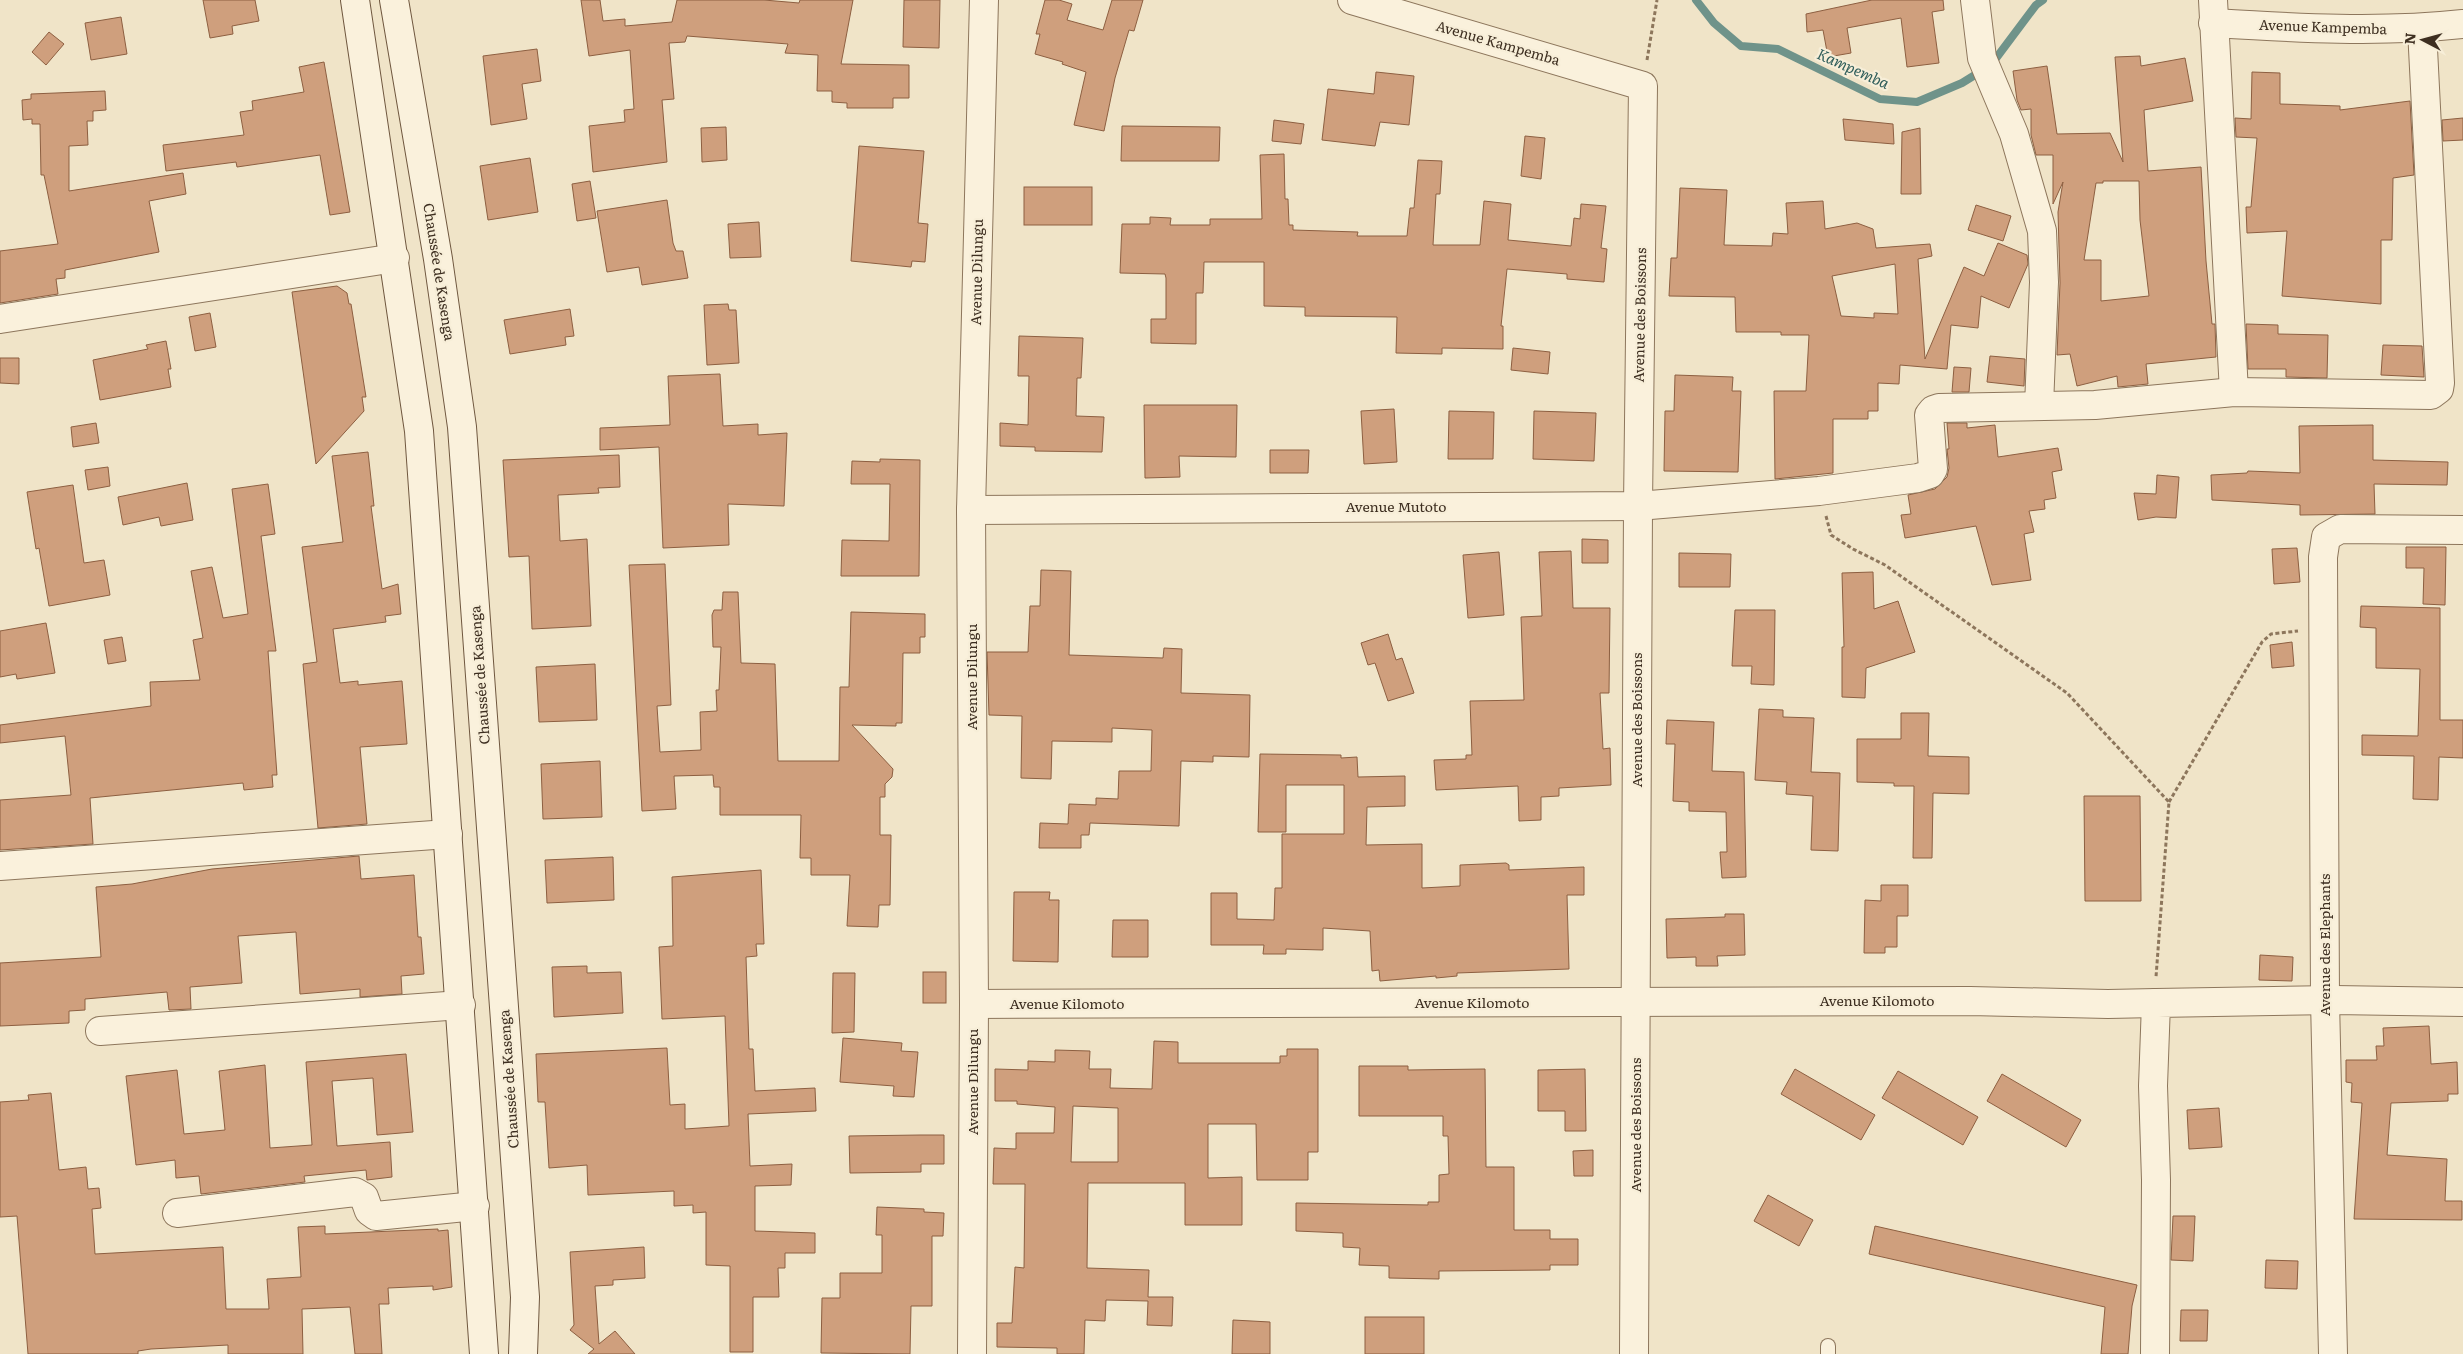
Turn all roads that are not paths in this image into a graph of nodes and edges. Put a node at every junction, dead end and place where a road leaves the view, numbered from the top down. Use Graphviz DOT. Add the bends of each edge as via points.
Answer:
graph roads {
  1 [pos="355,0"];
  2 [pos="394,0"];
  3 [pos="984,0"];
  4 [pos="1352,0"];
  5 [pos="1975,0"];
  6 [pos="2213,11"];
  7 [pos="2463,24"];
  8 [pos="2422,29"];
  9 [pos="1643,86"];
  10 [pos="395,258"];
  11 [pos="0,319"];
  12 [pos="2234,392"];
  13 [pos="2040,406"];
  14 [pos="462,427"];
  15 [pos="419,431"];
  16 [pos="1638,506"];
  17 [pos="971,510"];
  18 [pos="2463,530"];
  19 [pos="448,834"];
  20 [pos="0,866"];
  21 [pos="2325,1000"];
  22 [pos="2463,1002"];
  23 [pos="1637,1003"];
  24 [pos="2156,1003"];
  25 [pos="974,1004"];
  26 [pos="461,1005"];
  27 [pos="100,1031"];
  28 [pos="475,1206"];
  29 [pos="177,1213"];
  30 [pos="484,1354"];
  31 [pos="523,1354"];
  32 [pos="972,1354"];
  33 [pos="1634,1354"];
  34 [pos="2155,1354"];
  35 [pos="2332,1354"];
  1 -- 10 [label="street"];
  2 -- 14 [label="street, Chaussée de Kasenga" via="438,259"];
  3 -- 17 [label="street, Avenue Dilungu"];
  4 -- 9 [label="street, Avenue Kampemba"];
  5 -- 13 [label="street" via="1982,58 2014,134 2042,231 2044,282"];
  6 -- 8 [label="street, Avenue Kampemba" via="2334,30"];
  6 -- 12 [label="street"];
  7 -- 8 [label="street, Avenue Kampemba"];
  8 -- 12 [label="street" via="2439,389 2425,396"];
  9 -- 16 [label="street, Avenue des Boissons"];
  10 -- 11 [label="street"];
  10 -- 15 [label="street"];
  12 -- 13 [label="street" via="2095,405"];
  13 -- 16 [label="street, Avenue Mutoto" via="1933,410 1929,415 1933,469 1930,474 1918,478 1819,491"];
  14 -- 15 [label="street"];
  14 -- 31 [label="street, Chaussée de Kasenga" via="524,1296"];
  15 -- 19 [label="street"];
  16 -- 17 [label="street, Avenue Mutoto"];
  16 -- 23 [label="street, Avenue des Boissons"];
  17 -- 25 [label="street, Avenue Dilungu"];
  18 -- 21 [label="street, Avenue des Elephants" via="2340,530 2326,536 2323,557"];
  19 -- 20 [label="street"];
  19 -- 26 [label="street"];
  21 -- 22 [label="street"];
  21 -- 24 [label="street, Avenue Kilomoto"];
  21 -- 35 [label="street, Avenue des Elephants"];
  23 -- 24 [label="street, Avenue Kilomoto"];
  23 -- 25 [label="street, Avenue Kilomoto"];
  23 -- 33 [label="street, Avenue des Boissons"];
  24 -- 34 [label="street" via="2153,1086"];
  25 -- 32 [label="street, Avenue Dilungu"];
  26 -- 27 [label="street"];
  26 -- 28 [label="street"];
  28 -- 29 [label="street" via="376,1216 369,1211 364,1197 356,1192"];
  28 -- 30 [label="street"];
}
